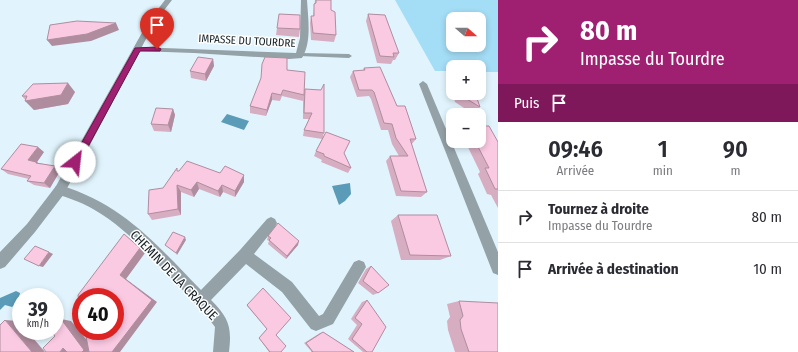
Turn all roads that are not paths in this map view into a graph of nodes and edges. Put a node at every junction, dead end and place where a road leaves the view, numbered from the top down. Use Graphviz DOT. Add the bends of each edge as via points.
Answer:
graph roads {
  1 [pos="169,0"];
  2 [pos="304,0"];
  3 [pos="137,49"];
  4 [pos="301,54"];
  5 [pos="349,56"];
  6 [pos="423,84"];
  7 [pos="60,190"];
  8 [pos="271,223"];
  9 [pos="245,255"];
  10 [pos="0,262"];
  11 [pos="359,267"];
  12 [pos="498,268"];
  13 [pos="201,300"];
  14 [pos="221,352"];
  1 -- 3 [label="street" via="157,14"];
  2 -- 4 [label="street, IMPASSE DU TOURDRE"];
  3 -- 4 [label="street, IMPASSE DU TOURDRE" via="185,49 289,56"];
  3 -- 7 [label="street"];
  4 -- 5 [label="lane"];
  6 -- 12 [label="street"];
  7 -- 10 [label="street" via="31,228"];
  7 -- 13 [label="street, CHEMIN DE LA CRAQUE" via="96,205 121,221 148,244"];
  8 -- 9 [label="street"];
  9 -- 11 [label="street" via="287,287 316,324 328,319"];
  9 -- 13 [label="street"];
  13 -- 14 [label="street, CHEMIN DE LA CRAQUE" via="222,324"];
}
